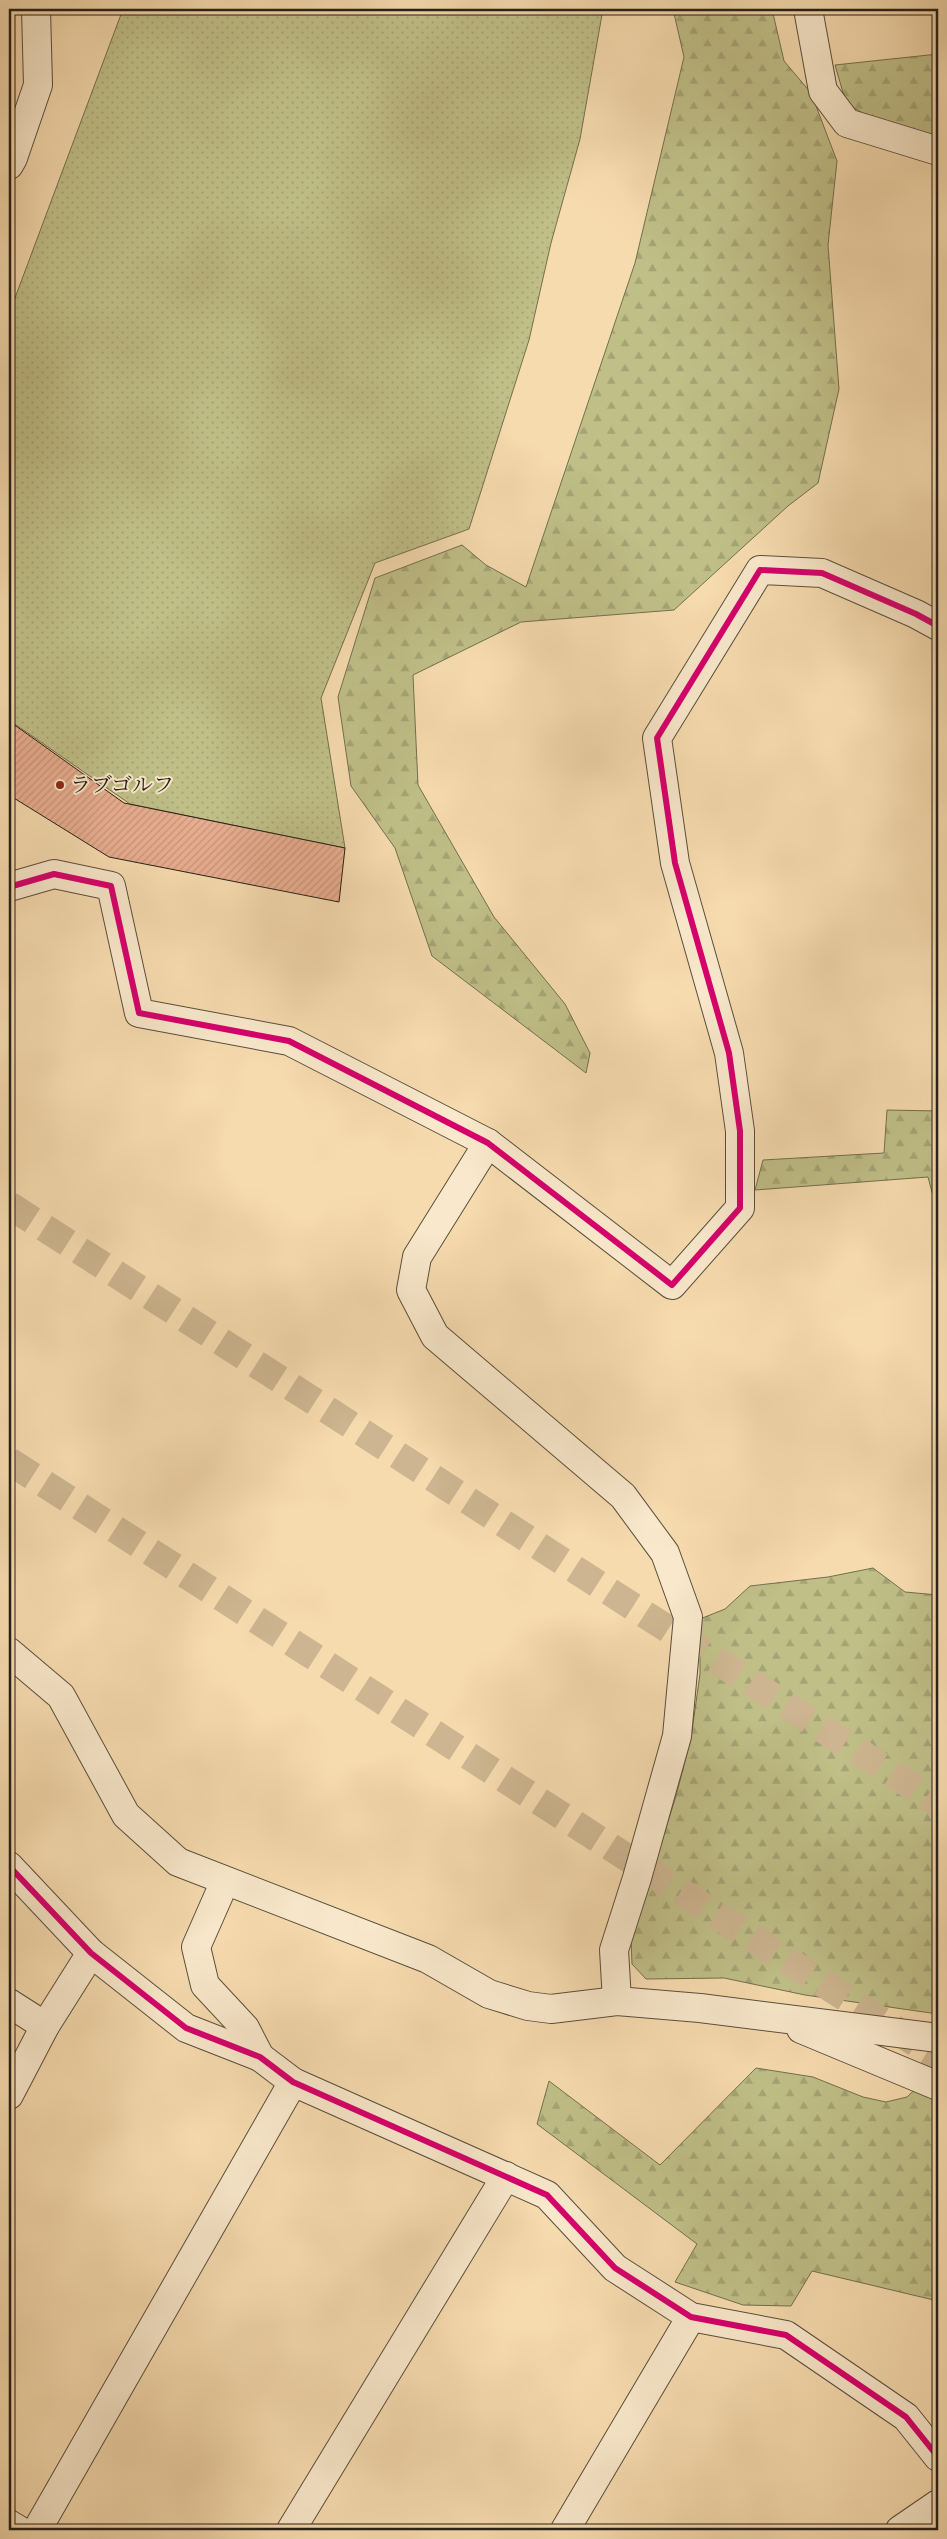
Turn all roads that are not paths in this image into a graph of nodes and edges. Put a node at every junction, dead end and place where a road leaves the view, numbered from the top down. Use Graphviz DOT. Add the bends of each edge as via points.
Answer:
graph roads {
  1 [pos="36,9"];
  2 [pos="808,9"];
  3 [pos="938,150"];
  4 [pos="9,165"];
  5 [pos="938,626"];
  6 [pos="9,887"];
  7 [pos="488,1143"];
  8 [pos="9,1652"];
  9 [pos="9,1866"];
  10 [pos="225,1881"];
  11 [pos="91,1953"];
  12 [pos="617,2001"];
  13 [pos="9,2003"];
  14 [pos="773,2017"];
  15 [pos="45,2026"];
  16 [pos="938,2038"];
  17 [pos="260,2057"];
  18 [pos="293,2082"];
  19 [pos="938,2086"];
  20 [pos="9,2095"];
  21 [pos="506,2176"];
  22 [pos="691,2317"];
  23 [pos="938,2457"];
  24 [pos="938,2504"];
  25 [pos="9,2524"];
  26 [pos="19,2530"];
  27 [pos="37,2530"];
  28 [pos="291,2530"];
  29 [pos="565,2530"];
  30 [pos="900,2530"];
  1 -- 4 [label="street" via="38,85"];
  2 -- 3 [label="street" via="823,91 847,123"];
  5 -- 7 [label="street" via="822,573 760,570 657,738 674,863 729,1053 740,1131 740,1208 672,1285"];
  6 -- 7 [label="street" via="54,874 112,886 139,1013 289,1041"];
  7 -- 12 [label="street" via="417,1257 411,1290 435,1336 623,1496 665,1554 688,1617 677,1736 614,1950"];
  8 -- 10 [label="street" via="61,1696 126,1815 178,1862"];
  9 -- 11 [label="street"];
  10 -- 12 [label="street" via="428,1959 489,1994 528,2006 551,2009"];
  10 -- 17 [label="street" via="196,1947 205,1985 245,2028"];
  11 -- 15 [label="street"];
  11 -- 17 [label="street" via="186,2028"];
  12 -- 14 [label="street"];
  13 -- 15 [label="street"];
  14 -- 16 [label="street"];
  14 -- 19 [label="street"];
  15 -- 20 [label="street"];
  17 -- 18 [label="street"];
  18 -- 21 [label="street"];
  18 -- 27 [label="street"];
  21 -- 22 [label="street" via="547,2195 615,2268"];
  21 -- 28 [label="street"];
  22 -- 23 [label="street" via="786,2336 906,2417"];
  22 -- 29 [label="street"];
  24 -- 30 [label="street"];
  25 -- 26 [label="street"];
}
